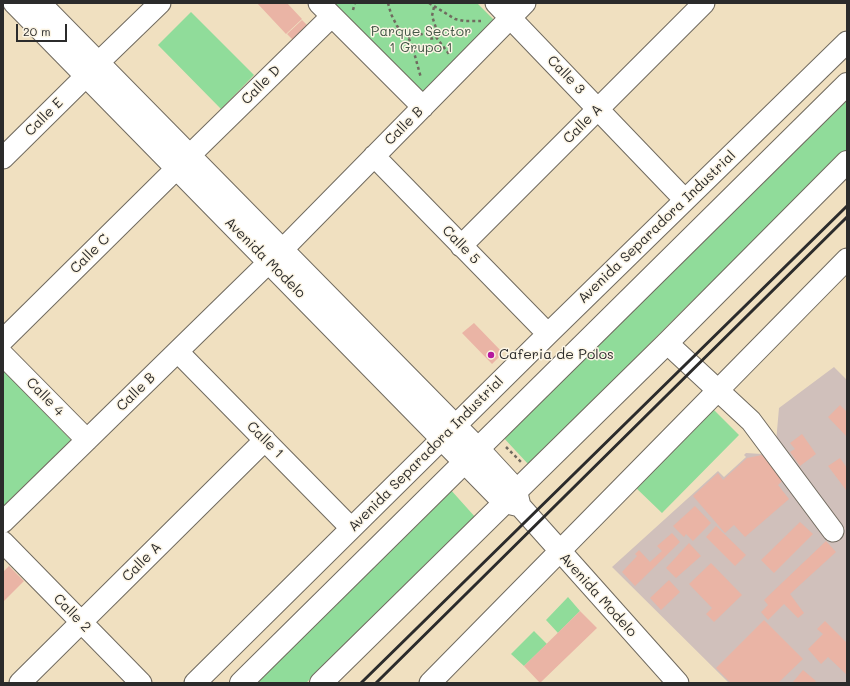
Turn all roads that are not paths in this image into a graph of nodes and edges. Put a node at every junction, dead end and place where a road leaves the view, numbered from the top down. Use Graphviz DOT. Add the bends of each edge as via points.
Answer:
graph roads {
  1 [pos="14,3"];
  2 [pos="40,3"];
  3 [pos="160,3"];
  4 [pos="496,3"];
  5 [pos="525,3"];
  6 [pos="704,3"];
  7 [pos="325,9"];
  8 [pos="510,18"];
  9 [pos="847,42"];
  10 [pos="93,69"];
  11 [pos="847,84"];
  12 [pos="423,107"];
  13 [pos="598,109"];
  14 [pos="374,156"];
  15 [pos="3,158"];
  16 [pos="184,162"];
  17 [pos="847,162"];
  18 [pos="685,200"];
  19 [pos="461,246"];
  20 [pos="276,256"];
  21 [pos="844,266"];
  22 [pos="548,334"];
  23 [pos="3,340"];
  24 [pos="666,343"];
  25 [pos="178,352"];
  26 [pos="3,355"];
  27 [pos="717,390"];
  28 [pos="449,432"];
  29 [pos="87,440"];
  30 [pos="265,440"];
  31 [pos="472,454"];
  32 [pos="513,499"];
  33 [pos="3,522"];
  34 [pos="351,528"];
  35 [pos="833,531"];
  36 [pos="3,542"];
  37 [pos="559,552"];
  38 [pos="81,622"];
  39 [pos="20,683"];
  40 [pos="141,683"];
  41 [pos="195,683"];
  42 [pos="241,683"];
  43 [pos="320,683"];
  44 [pos="430,683"];
  45 [pos="678,683"];
  1 -- 10 [label="street, Avenida Modelo"];
  2 -- 10 [label="street, Avenida Modelo"];
  3 -- 10 [label="street, Calle E"];
  4 -- 8 [label="street, Calle 3"];
  5 -- 8 [label="street, Calle B"];
  6 -- 13 [label="street, Calle A"];
  7 -- 12 [label="street"];
  7 -- 16 [label="street, Calle D"];
  8 -- 12 [label="street, Calle B"];
  8 -- 13 [label="street, Calle 3"];
  9 -- 18 [label="street, Avenida Separadora Industrial"];
  10 -- 15 [label="street, Calle E"];
  10 -- 16 [label="street, Avenida Modelo"];
  11 -- 31 [label="main road"];
  12 -- 14 [label="street, Calle B"];
  13 -- 18 [label="street, Calle 3"];
  13 -- 19 [label="street, Calle A"];
  14 -- 19 [label="street, Calle 5"];
  14 -- 20 [label="street, Calle B"];
  16 -- 20 [label="street, Avenida Modelo"];
  16 -- 23 [label="street, Calle C"];
  17 -- 24 [label="main road"];
  18 -- 22 [label="street, Avenida Separadora Industrial"];
  19 -- 22 [label="street, Calle 5"];
  20 -- 25 [label="street, Calle B"];
  20 -- 28 [label="street, Avenida Modelo"];
  21 -- 27 [label="street"];
  22 -- 28 [label="street, Avenida Separadora Industrial"];
  24 -- 27 [label="street"];
  24 -- 32 [label="main road"];
  25 -- 29 [label="street, Calle B"];
  25 -- 30 [label="street, Calle 1"];
  26 -- 29 [label="street, Calle 4"];
  27 -- 35 [label="street" via="751,420"];
  27 -- 37 [label="street"];
  28 -- 31 [label="street, Avenida Modelo"];
  28 -- 34 [label="street, Avenida Separadora Industrial"];
  29 -- 33 [label="street, Calle B"];
  30 -- 34 [label="street, Calle 1"];
  30 -- 38 [label="street, Calle A"];
  31 -- 32 [label="street, Avenida Modelo"];
  31 -- 42 [label="main road"];
  32 -- 37 [label="street, Avenida Modelo"];
  32 -- 43 [label="main road"];
  34 -- 41 [label="street, Avenida Separadora Industrial"];
  36 -- 38 [label="street, Calle 2"];
  37 -- 44 [label="street"];
  37 -- 45 [label="street, Avenida Modelo"];
  38 -- 39 [label="street, Calle A"];
  38 -- 40 [label="street, Calle 2"];
}
